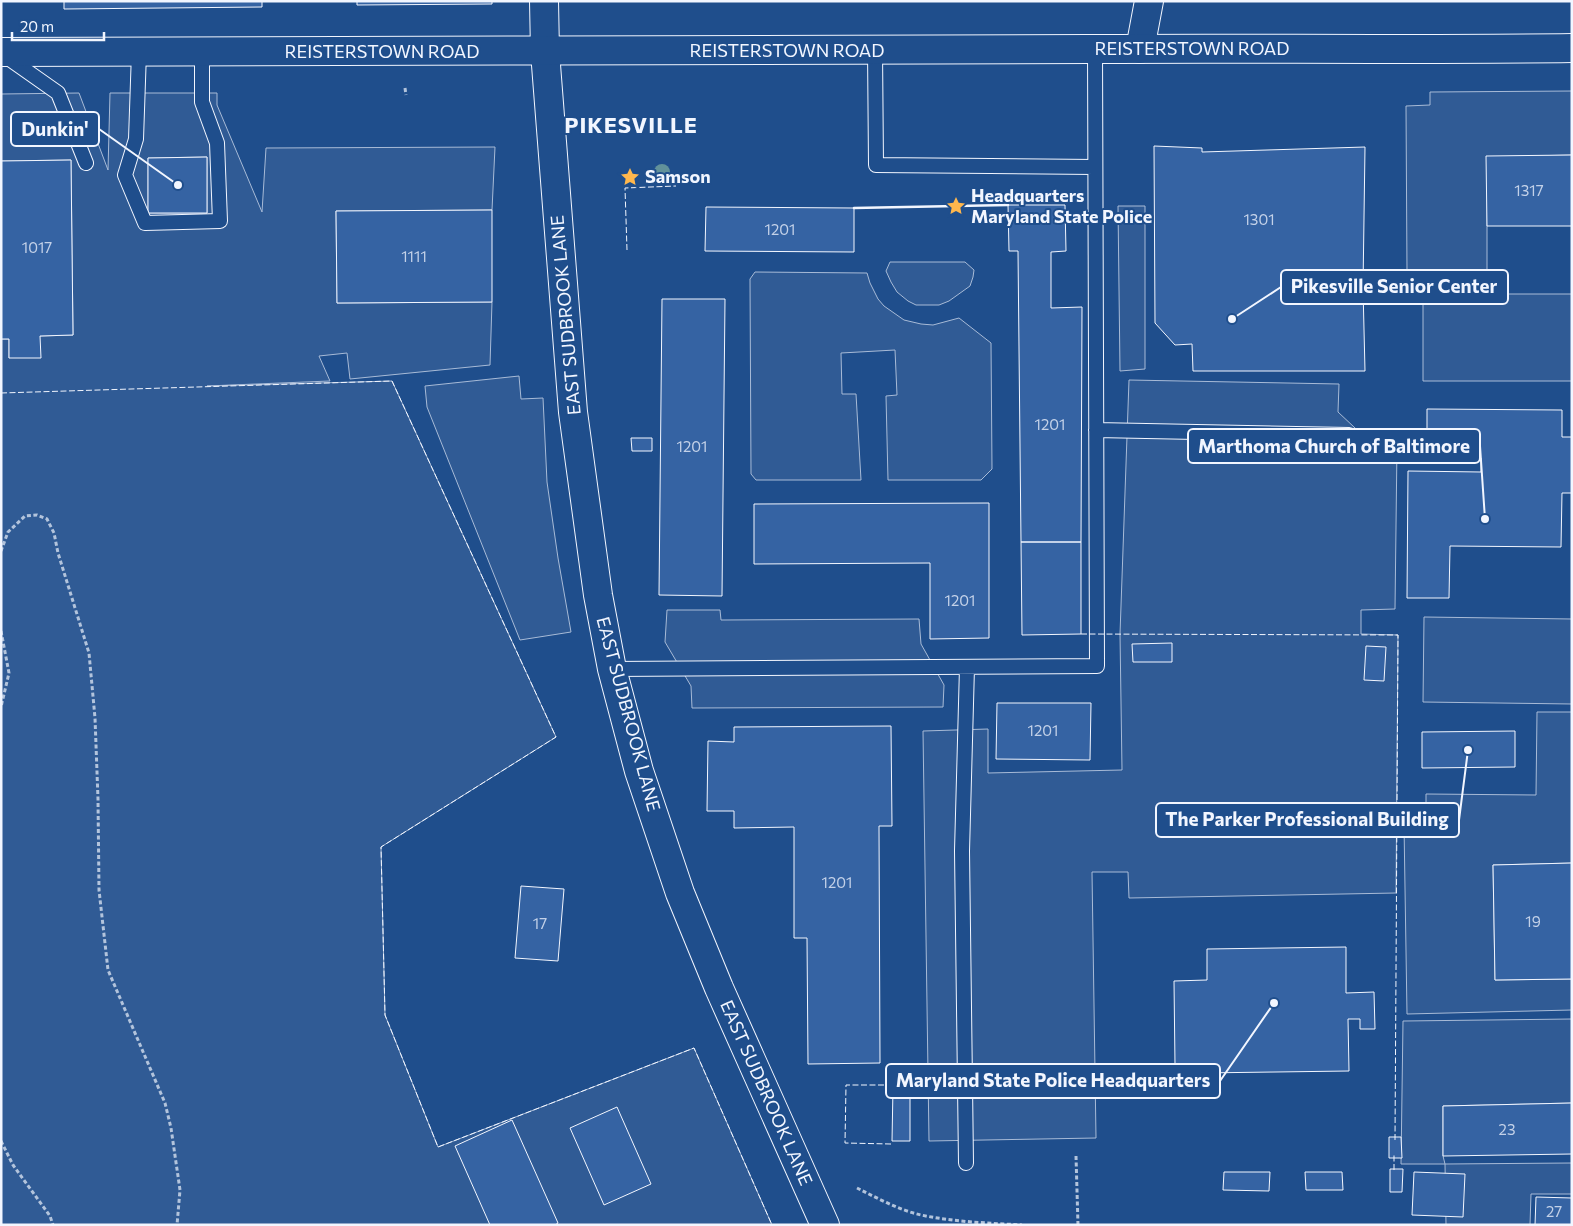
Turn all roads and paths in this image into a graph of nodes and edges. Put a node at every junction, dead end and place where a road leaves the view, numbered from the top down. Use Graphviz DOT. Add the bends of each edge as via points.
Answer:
graph roads {
  1 [pos="544,1"];
  2 [pos="1149,1"];
  3 [pos="1094,48"];
  4 [pos="1572,48"];
  5 [pos="1140,49"];
  6 [pos="875,50"];
  7 [pos="139,52"];
  8 [pos="202,52"];
  9 [pos="545,52"];
  10 [pos="1,53"];
  11 [pos="405,88"];
  12 [pos="406,95"];
  13 [pos="86,163"];
  14 [pos="1096,167"];
  15 [pos="1096,430"];
  16 [pos="1349,435"];
  17 [pos="1,551"];
  18 [pos="1,631"];
  19 [pos="967,667"];
  20 [pos="612,669"];
  21 [pos="1,707"];
  22 [pos="1,1141"];
  23 [pos="1076,1156"];
  24 [pos="966,1163"];
  25 [pos="857,1188"];
  26 [pos="53,1225"];
  27 [pos="177,1225"];
  28 [pos="825,1225"];
  29 [pos="1017,1225"];
  30 [pos="1022,1225"];
  31 [pos="1078,1225"];
  1 -- 9 [label="main road, EAST SUDBROOK LANE"];
  2 -- 5 [label="main road"];
  3 -- 5 [label="main road, REISTERSTOWN ROAD"];
  3 -- 6 [label="main road, REISTERSTOWN ROAD"];
  3 -- 14 [label="lane"];
  4 -- 5 [label="main road, REISTERSTOWN ROAD"];
  6 -- 9 [label="main road, REISTERSTOWN ROAD"];
  6 -- 14 [label="lane" via="876,165"];
  7 -- 8 [label="main road, REISTERSTOWN ROAD"];
  7 -- 8 [label="lane" via="136,139 125,175 145,224 220,221 217,143 202,102"];
  7 -- 10 [label="main road, REISTERSTOWN ROAD"];
  8 -- 9 [label="main road, REISTERSTOWN ROAD"];
  9 -- 20 [label="main road, EAST SUDBROOK LANE" via="573,412 598,595"];
  10 -- 13 [label="lane" via="58,93"];
  11 -- 12 [label="path"];
  14 -- 15 [label="lane"];
  15 -- 16 [label="lane"];
  15 -- 19 [label="lane" via="1096,666"];
  17 -- 27 [label="path" via="8,532 24,516 37,515 48,520 89,653 95,718 99,890 108,970 165,1103 180,1190"];
  18 -- 21 [label="path" via="8,673"];
  19 -- 20 [label="lane"];
  19 -- 24 [label="lane" via="962,851"];
  20 -- 28 [label="main road, EAST SUDBROOK LANE" via="639,771 680,893"];
  22 -- 26 [label="path"];
  23 -- 31 [label="path"];
  25 -- 29 [label="path" via="920,1214 950,1220"];
  29 -- 30 [label="path"];
}
